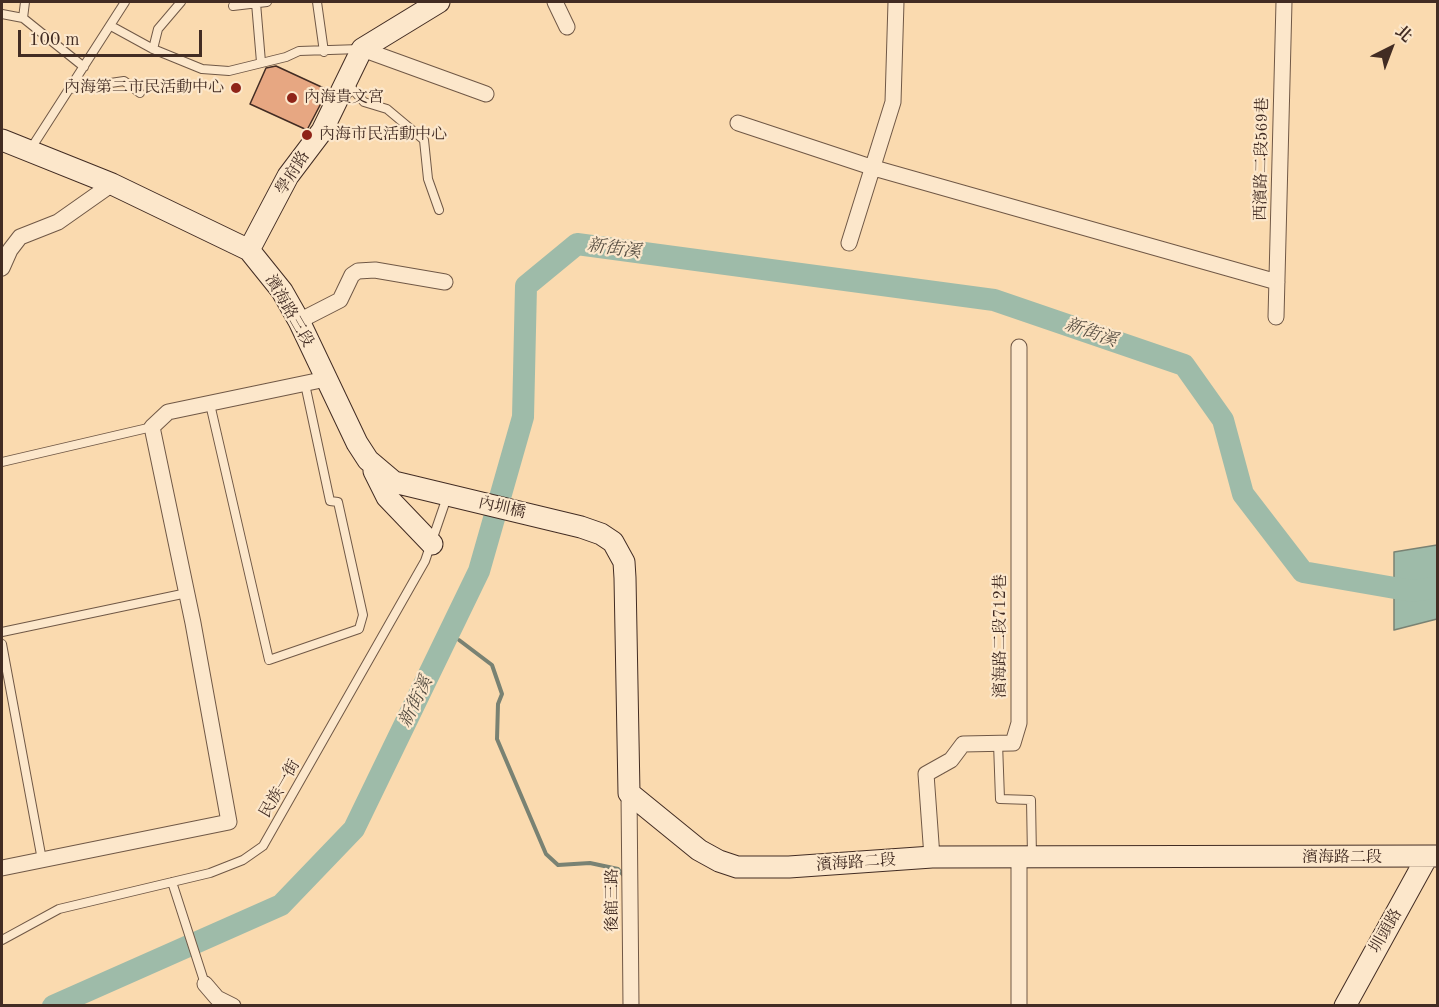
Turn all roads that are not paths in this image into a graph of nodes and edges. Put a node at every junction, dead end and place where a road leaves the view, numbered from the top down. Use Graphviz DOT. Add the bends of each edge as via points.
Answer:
graph roads {
  1 [pos="25,2"];
  2 [pos="125,2"];
  3 [pos="181,2"];
  4 [pos="267,2"];
  5 [pos="317,2"];
  6 [pos="439,2"];
  7 [pos="555,2"];
  8 [pos="896,2"];
  9 [pos="1284,2"];
  10 [pos="256,3"];
  11 [pos="233,6"];
  12 [pos="2,14"];
  13 [pos="22,18"];
  14 [pos="111,26"];
  15 [pos="567,27"];
  16 [pos="362,49"];
  17 [pos="153,50"];
  18 [pos="324,52"];
  19 [pos="261,62"];
  20 [pos="84,67"];
  21 [pos="345,81"];
  22 [pos="70,89"];
  23 [pos="140,93"];
  24 [pos="486,94"];
  25 [pos="738,123"];
  26 [pos="2,140"];
  27 [pos="29,151"];
  28 [pos="874,168"];
  29 [pos="112,184"];
  30 [pos="439,210"];
  31 [pos="849,243"];
  32 [pos="249,250"];
  33 [pos="2,267"];
  34 [pos="445,282"];
  35 [pos="1277,282"];
  36 [pos="1276,317"];
  37 [pos="299,321"];
  38 [pos="1019,347"];
  39 [pos="326,379"];
  40 [pos="305,384"];
  41 [pos="210,404"];
  42 [pos="152,427"];
  43 [pos="368,460"];
  44 [pos="2,462"];
  45 [pos="454,497"];
  46 [pos="432,544"];
  47 [pos="187,592"];
  48 [pos="2,632"];
  49 [pos="2,644"];
  50 [pos="998,743"];
  51 [pos="629,793"];
  52 [pos="932,857"];
  53 [pos="1432,857"];
  54 [pos="1026,858"];
  55 [pos="42,860"];
  56 [pos="2,868"];
  57 [pos="172,882"];
  58 [pos="2,940"];
  59 [pos="205,984"];
  60 [pos="233,1005"];
  61 [pos="631,1005"];
  62 [pos="1019,1005"];
  63 [pos="1345,1005"];
  1 -- 13 [label="lane"];
  2 -- 14 [label="lane"];
  3 -- 17 [label="lane" via="158,29"];
  4 -- 10 [label="lane"];
  5 -- 18 [label="lane"];
  6 -- 16 [label="street"];
  7 -- 15 [label="street"];
  8 -- 28 [label="street" via="893,102"];
  9 -- 35 [label="street, 西濱路二段569巷"];
  10 -- 11 [label="lane"];
  10 -- 19 [label="lane"];
  12 -- 13 [label="lane"];
  13 -- 20 [label="lane"];
  14 -- 17 [label="lane"];
  14 -- 20 [label="lane"];
  16 -- 18 [label="lane"];
  16 -- 21 [label="street, 學府路"];
  16 -- 24 [label="street"];
  17 -- 19 [label="lane" via="202,69 229,71"];
  18 -- 19 [label="lane" via="299,51"];
  20 -- 22 [label="lane"];
  21 -- 30 [label="lane" via="364,102 387,109 424,140 428,179"];
  21 -- 32 [label="street, 學府路" via="322,131 288,176"];
  22 -- 23 [label="lane" via="123,81"];
  22 -- 27 [label="lane"];
  25 -- 28 [label="street"];
  26 -- 27 [label="street, 濱海路三段"];
  27 -- 29 [label="street, 濱海路三段"];
  28 -- 31 [label="street"];
  28 -- 35 [label="street"];
  29 -- 32 [label="street, 濱海路三段"];
  29 -- 33 [label="street" via="58,222 20,237"];
  32 -- 37 [label="street, 濱海路三段" via="282,291"];
  34 -- 37 [label="street" via="375,270 358,271 340,300"];
  35 -- 36 [label="street, 西濱路二段569巷"];
  37 -- 39 [label="street, 濱海路三段"];
  38 -- 50 [label="street, 濱海路二段712巷" via="1019,723 1013,743"];
  39 -- 40 [label="street"];
  39 -- 43 [label="street, 濱海路三段"];
  40 -- 41 [label="street"];
  40 -- 41 [label="lane" via="330,501 338,502 363,615 359,629 269,660"];
  41 -- 42 [label="street" via="168,412"];
  42 -- 44 [label="lane"];
  42 -- 47 [label="street"];
  43 -- 45 [label="street, 濱海路三段" via="394,482"];
  43 -- 46 [label="street" via="387,497"];
  45 -- 46 [label="lane, 民族一街"];
  45 -- 51 [label="street, 內圳橋" via="601,534 614,542 624,562"];
  46 -- 57 [label="lane, 民族一街" via="263,846 243,860"];
  47 -- 48 [label="lane"];
  47 -- 55 [label="street" via="229,822"];
  49 -- 55 [label="lane"];
  50 -- 52 [label="street" via="963,744 951,760 926,774"];
  50 -- 54 [label="lane" via="1000,799 1031,800"];
  51 -- 52 [label="street, 濱海路二段" via="699,850 737,867"];
  51 -- 61 [label="street, 後館三路"];
  52 -- 54 [label="street, 濱海路二段"];
  53 -- 54 [label="street, 濱海路二段"];
  53 -- 63 [label="street, 圳頭路"];
  54 -- 62 [label="street"];
  55 -- 56 [label="street"];
  57 -- 58 [label="lane, 民族一街" via="59,909"];
  57 -- 59 [label="lane"];
  59 -- 60 [label="street" via="217,998"];
}
